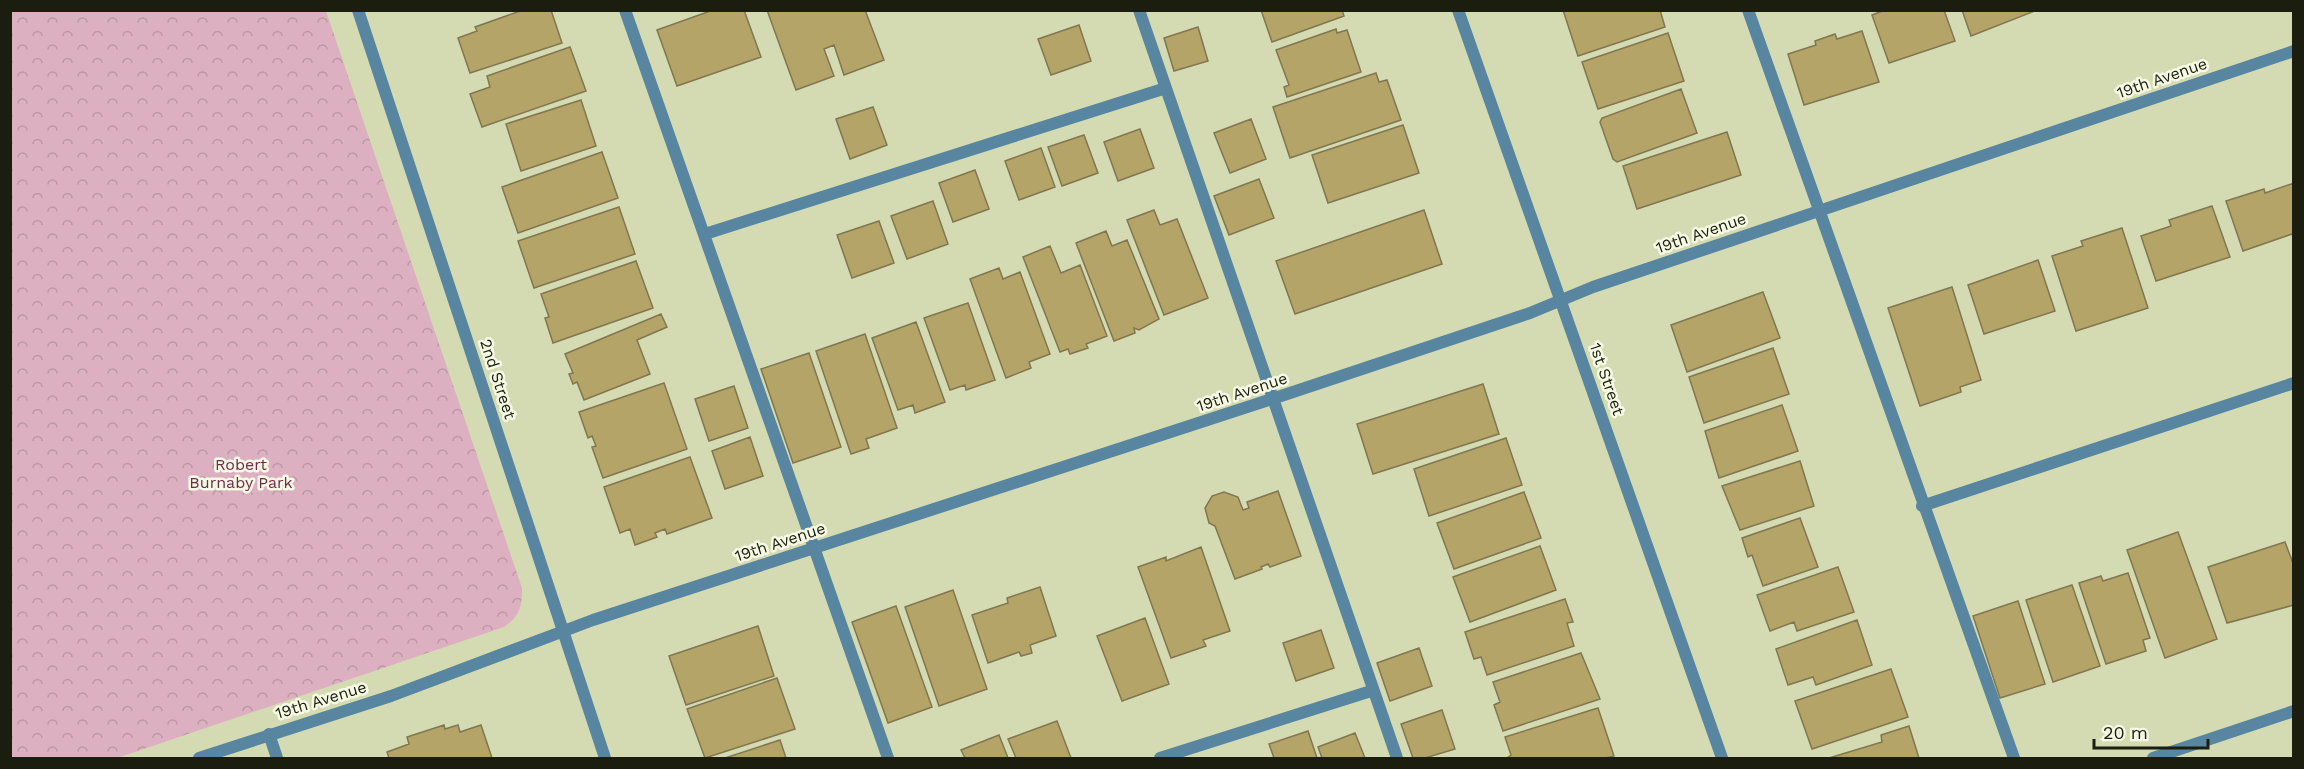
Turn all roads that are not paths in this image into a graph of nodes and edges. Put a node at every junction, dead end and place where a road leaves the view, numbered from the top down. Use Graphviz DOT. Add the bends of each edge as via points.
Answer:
graph roads {
  1 [pos="358,10"];
  2 [pos="625,10"];
  3 [pos="1139,10"];
  4 [pos="1458,10"];
  5 [pos="1748,10"];
  6 [pos="2294,51"];
  7 [pos="1166,88"];
  8 [pos="1820,210"];
  9 [pos="705,234"];
  10 [pos="1561,300"];
  11 [pos="2294,383"];
  12 [pos="1272,399"];
  13 [pos="1922,506"];
  14 [pos="813,549"];
  15 [pos="564,631"];
  16 [pos="1371,691"];
  17 [pos="2294,711"];
  18 [pos="269,734"];
  19 [pos="199,759"];
  20 [pos="277,759"];
  21 [pos="605,759"];
  22 [pos="888,759"];
  23 [pos="1160,759"];
  24 [pos="1397,759"];
  25 [pos="1722,759"];
  26 [pos="2014,759"];
  27 [pos="2153,759"];
  1 -- 15 [label="street, 2nd Street"];
  2 -- 9 [label="street"];
  3 -- 7 [label="street"];
  4 -- 10 [label="street, 1st Street"];
  5 -- 8 [label="street"];
  6 -- 8 [label="street, 19th Avenue"];
  7 -- 9 [label="street"];
  7 -- 12 [label="street"];
  8 -- 10 [label="street, 19th Avenue"];
  8 -- 13 [label="street"];
  9 -- 14 [label="street"];
  10 -- 12 [label="street, 19th Avenue"];
  10 -- 25 [label="street, 1st Street"];
  11 -- 13 [label="street"];
  12 -- 14 [label="street, 19th Avenue"];
  12 -- 16 [label="street"];
  13 -- 26 [label="street"];
  14 -- 15 [label="street, 19th Avenue"];
  14 -- 22 [label="street"];
  15 -- 18 [label="street, 19th Avenue" via="391,696"];
  15 -- 21 [label="street, 2nd Street"];
  16 -- 23 [label="street"];
  16 -- 24 [label="street"];
  17 -- 27 [label="street"];
  18 -- 19 [label="street, 19th Avenue"];
  18 -- 20 [label="street"];
}
